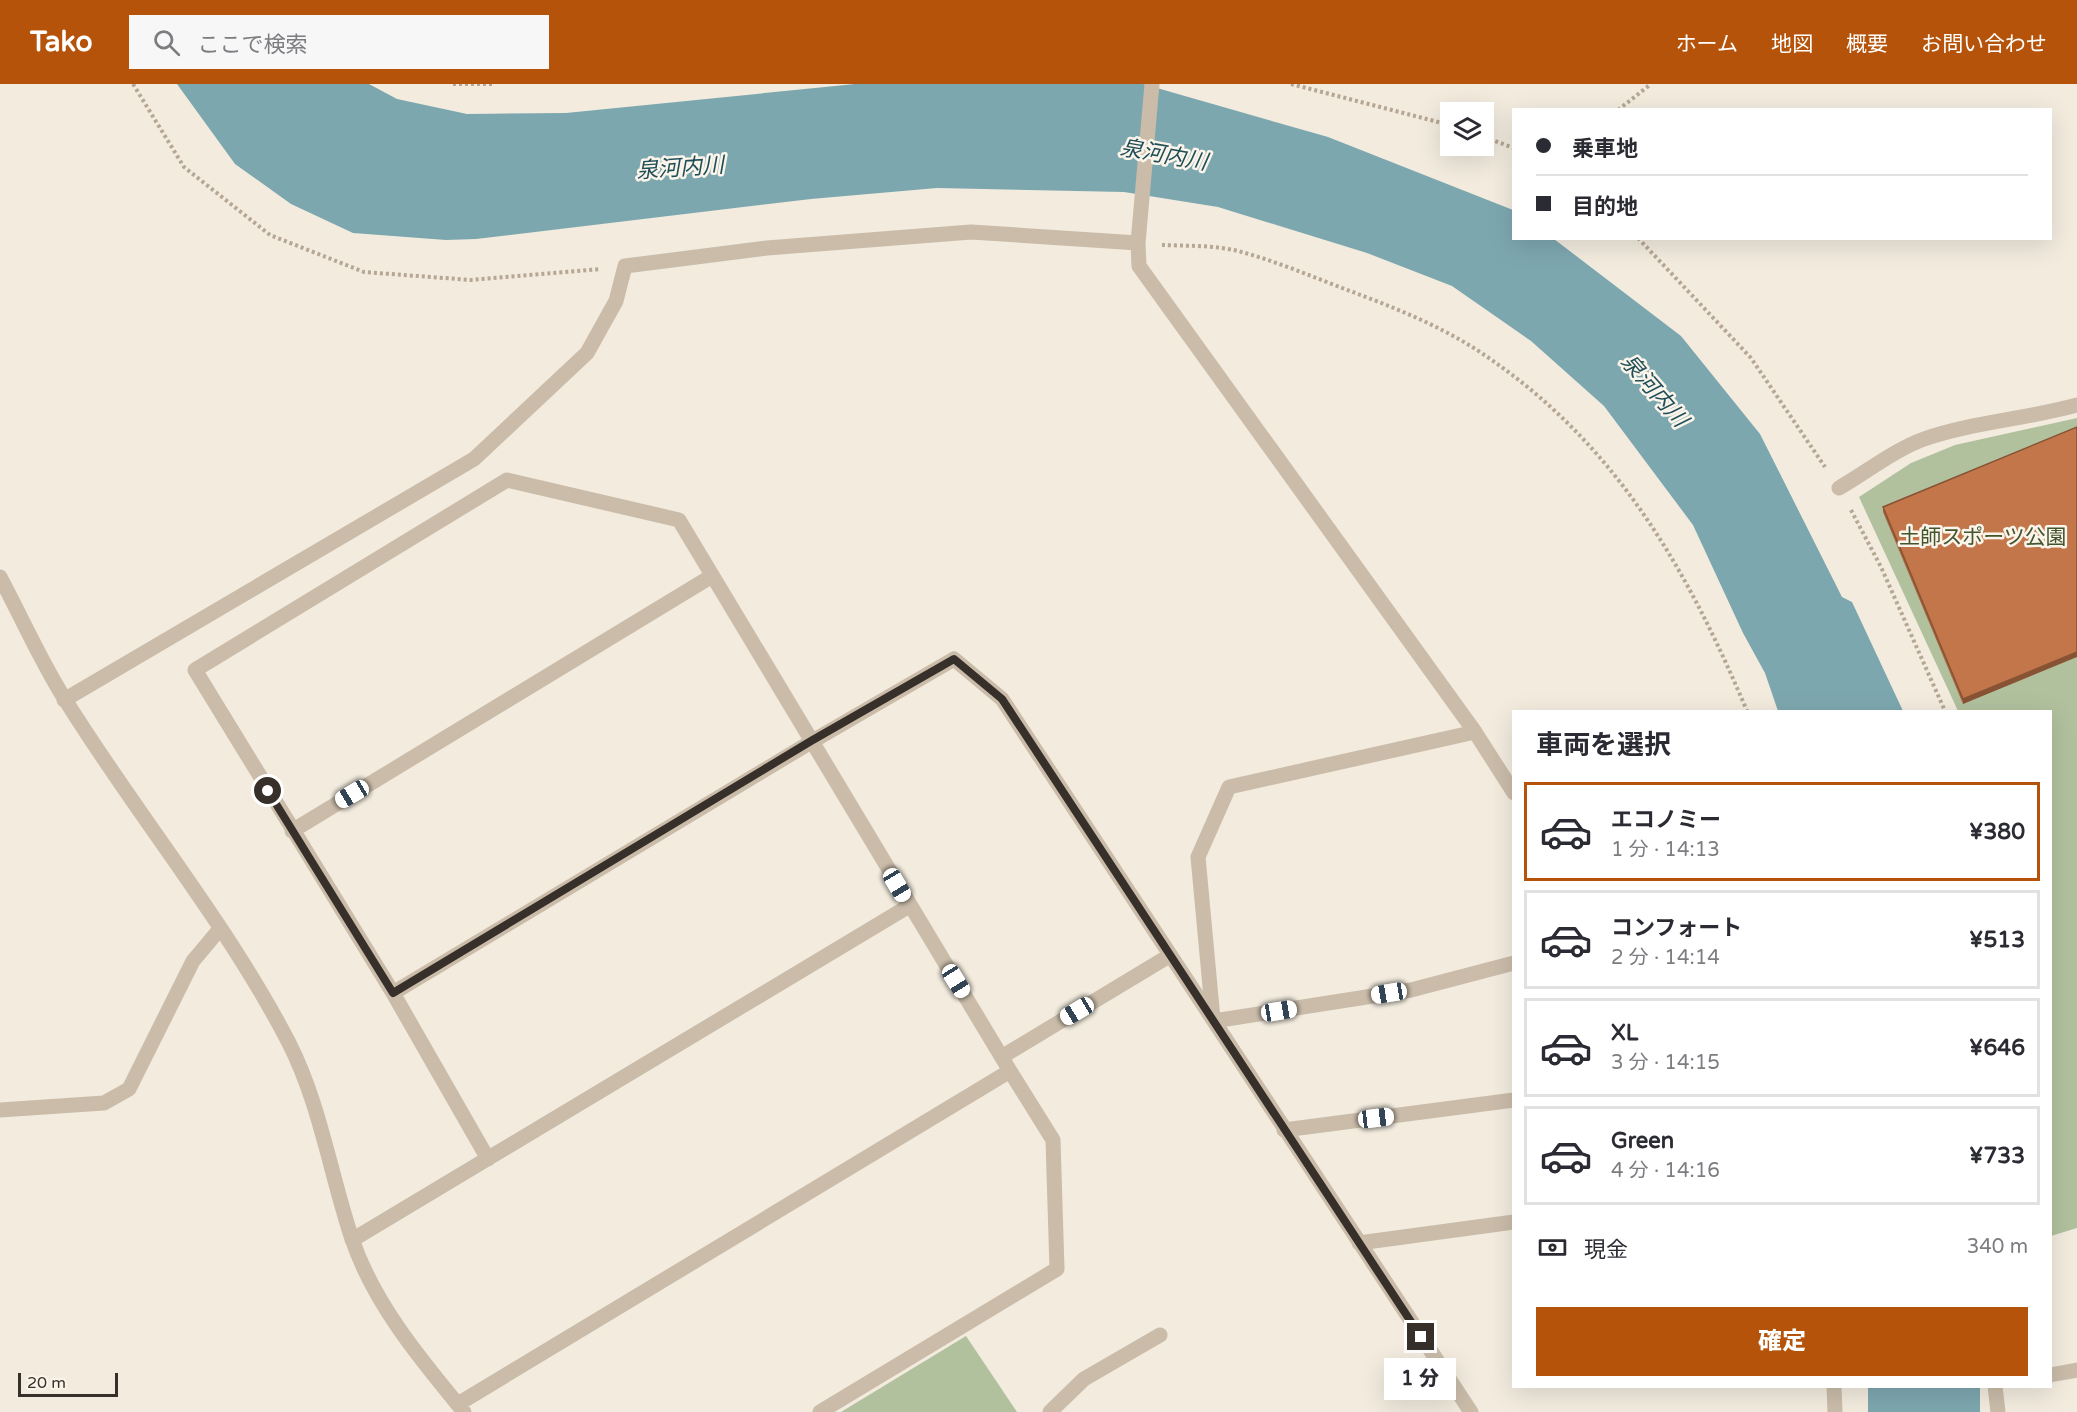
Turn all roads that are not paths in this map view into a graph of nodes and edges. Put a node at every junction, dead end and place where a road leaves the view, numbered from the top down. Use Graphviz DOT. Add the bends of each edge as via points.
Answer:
graph roads {
  1 [pos="1152,84"];
  2 [pos="1138,243"];
  3 [pos="2077,405"];
  4 [pos="1839,488"];
  5 [pos="712,576"];
  6 [pos="0,577"];
  7 [pos="64,700"];
  8 [pos="1475,732"];
  9 [pos="811,741"];
  10 [pos="1512,790"];
  11 [pos="292,831"];
  12 [pos="909,906"];
  13 [pos="219,930"];
  14 [pos="1169,956"];
  15 [pos="1512,964"];
  16 [pos="393,993"];
  17 [pos="1214,1021"];
  18 [pos="1003,1056"];
  19 [pos="1010,1071"];
  20 [pos="1512,1100"];
  21 [pos="0,1110"];
  22 [pos="1284,1130"];
  23 [pos="488,1159"];
  24 [pos="1512,1222"];
  25 [pos="352,1240"];
  26 [pos="1359,1243"];
  27 [pos="1160,1335"];
  28 [pos="2077,1370"];
  29 [pos="2052,1376"];
  30 [pos="1834,1388"];
  31 [pos="1995,1388"];
  32 [pos="461,1408"];
  33 [pos="820,1412"];
  34 [pos="1050,1412"];
  35 [pos="1471,1412"];
  36 [pos="1835,1412"];
  37 [pos="1998,1412"];
  1 -- 2 [label="street"];
  2 -- 7 [label="street" via="971,232 768,248 625,266 616,301 587,353 474,459"];
  2 -- 8 [label="street" via="1139,266"];
  3 -- 4 [label="street" via="1971,425 1921,440"];
  5 -- 9 [label="street"];
  5 -- 11 [label="street"];
  5 -- 11 [label="street" via="680,520 507,480 195,670"];
  6 -- 7 [label="street"];
  7 -- 13 [label="street"];
  8 -- 10 [label="street"];
  8 -- 17 [label="street" via="1229,787 1198,857"];
  9 -- 12 [label="street"];
  9 -- 14 [label="street" via="954,659 1002,699"];
  9 -- 16 [label="street"];
  11 -- 16 [label="street"];
  12 -- 18 [label="street"];
  12 -- 23 [label="street"];
  13 -- 21 [label="street" via="194,961 129,1089 104,1103"];
  13 -- 25 [label="street" via="255,982 289,1043 312,1100"];
  14 -- 17 [label="street"];
  14 -- 18 [label="street"];
  15 -- 17 [label="street" via="1411,990"];
  16 -- 23 [label="street"];
  17 -- 22 [label="street"];
  18 -- 19 [label="street"];
  19 -- 32 [label="street"];
  19 -- 33 [label="street" via="1053,1140 1057,1269"];
  20 -- 22 [label="street"];
  22 -- 26 [label="street"];
  23 -- 25 [label="street"];
  24 -- 26 [label="street"];
  25 -- 32 [label="street" via="380,1301"];
  26 -- 35 [label="street"];
  27 -- 34 [label="street" via="1084,1379"];
  28 -- 29 [label="street"];
  30 -- 36 [label="street"];
  31 -- 37 [label="street"];
}
